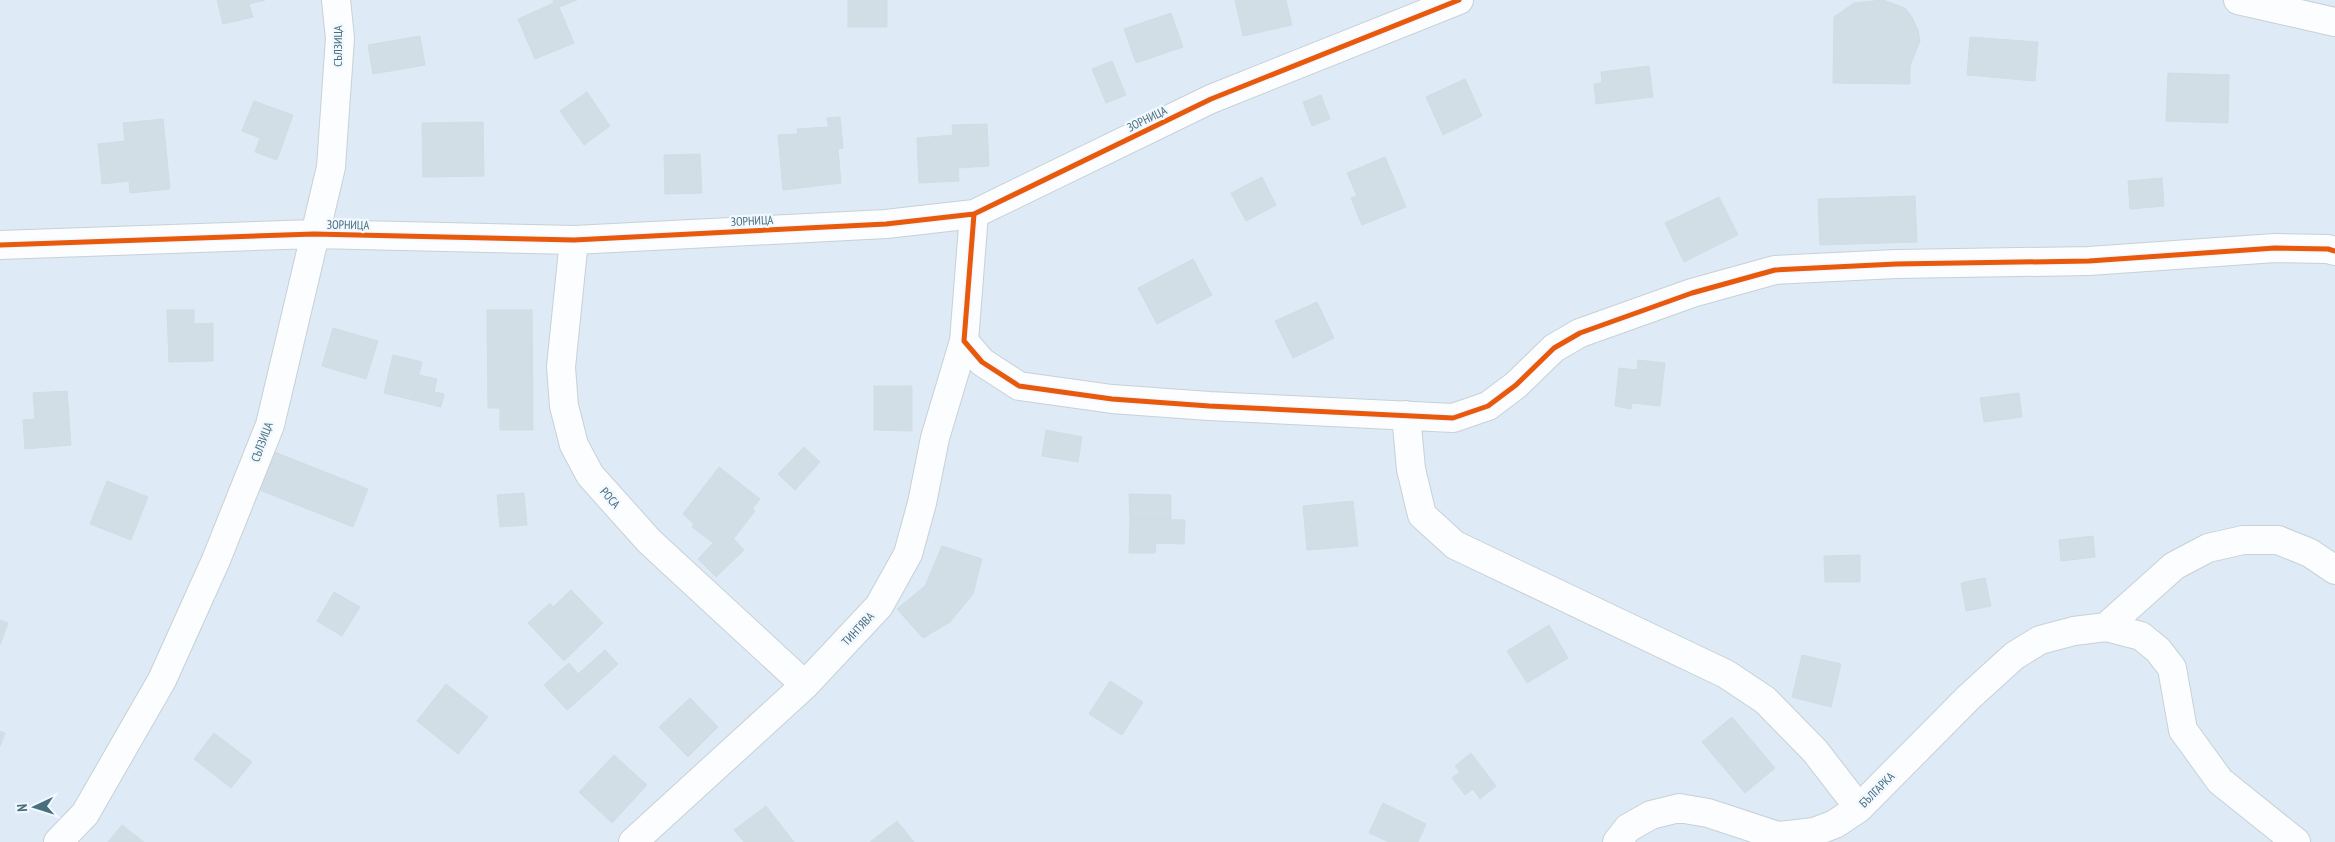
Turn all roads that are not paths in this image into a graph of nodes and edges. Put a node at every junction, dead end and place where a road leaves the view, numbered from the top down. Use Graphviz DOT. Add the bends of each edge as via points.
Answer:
graph roads {
  1 [pos="336,0"];
  2 [pos="1459,0"];
  3 [pos="2238,0"];
  4 [pos="2335,22"];
  5 [pos="974,214"];
  6 [pos="314,234"];
  7 [pos="574,240"];
  8 [pos="0,245"];
  9 [pos="2335,251"];
  10 [pos="964,341"];
  11 [pos="1406,415"];
  12 [pos="2335,570"];
  13 [pos="2106,627"];
  14 [pos="805,686"];
  15 [pos="1859,808"];
  16 [pos="58,842"];
  17 [pos="633,842"];
  18 [pos="1617,842"];
  19 [pos="2296,842"];
  1 -- 6 [label="street, СЪЛЗИЦА" via="340,38 330,167"];
  2 -- 5 [label="street, ЗОРНИЦА" via="1211,99"];
  3 -- 4 [label="street"];
  5 -- 7 [label="street, ЗОРНИЦА" via="886,224"];
  5 -- 10 [label="street, ТИНТЯВА"];
  6 -- 7 [label="street, ЗОРНИЦА"];
  6 -- 8 [label="street, ЗОРНИЦА"];
  6 -- 16 [label="street, СЪЛЗИЦА" via="270,425 216,560 162,680 85,814"];
  7 -- 14 [label="street, РОСА" via="561,367 564,406 574,445 590,475 648,541"];
  9 -- 11 [label="street" via="2275,248 2089,261 1896,264 1775,270 1692,293 1580,332 1554,348 1516,385 1488,406 1453,418"];
  10 -- 11 [label="street" via="982,362 1019,386 1132,400"];
  10 -- 14 [label="street, ТИНТЯВА" via="935,438 908,554 879,606"];
  11 -- 15 [label="street" via="1411,469 1422,515 1455,545 1726,674 1765,700 1815,751"];
  12 -- 13 [label="street" via="2310,553 2278,540 2243,540 2208,548 2174,566"];
  13 -- 15 [label="street, БЪЛГАРКА" via="2074,630 2040,640 2014,656"];
  13 -- 19 [label="street, БЪЛГАРКА" via="2141,636 2158,650 2172,668 2183,730 2220,781"];
  14 -- 17 [label="street, ТИНТЯВА"];
  15 -- 18 [label="street, БЪЛГАРКА" via="1835,824 1814,832 1778,836 1708,813 1679,808 1651,815 1628,828"];
}
